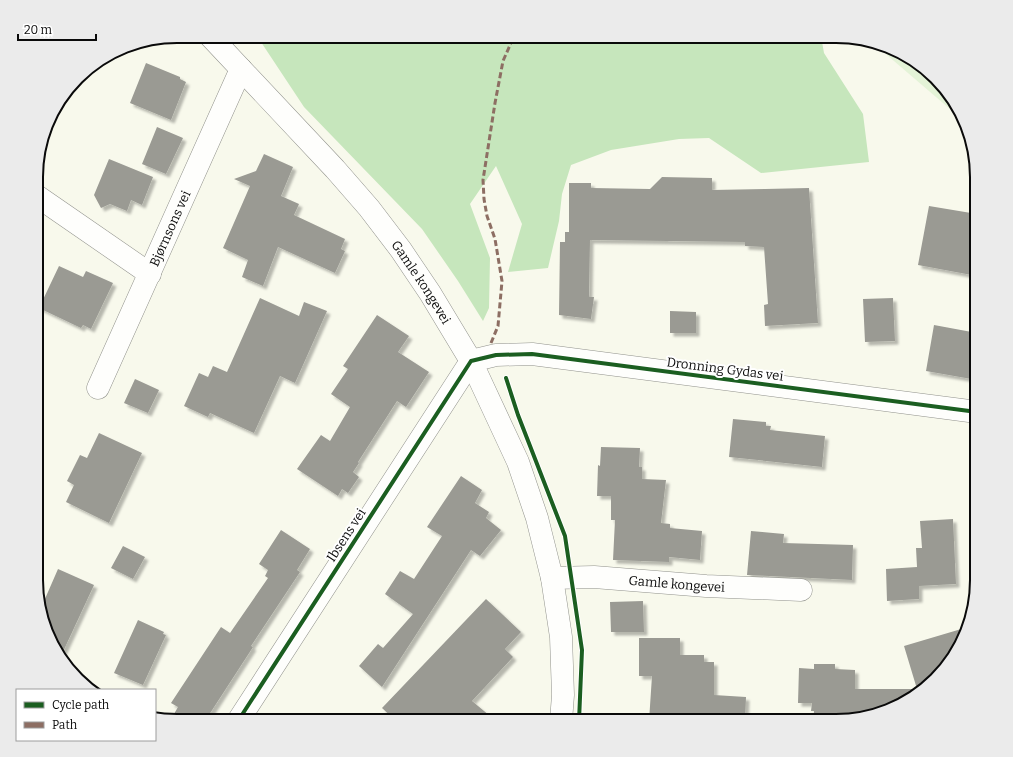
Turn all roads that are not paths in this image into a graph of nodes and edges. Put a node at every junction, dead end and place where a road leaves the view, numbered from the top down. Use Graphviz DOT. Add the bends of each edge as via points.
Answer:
graph roads {
  1 [pos="217,43"];
  2 [pos="242,69"];
  3 [pos="43,200"];
  4 [pos="150,274"];
  5 [pos="471,360"];
  6 [pos="98,388"];
  7 [pos="970,411"];
  8 [pos="552,578"];
  9 [pos="801,590"];
  10 [pos="243,714"];
  11 [pos="562,714"];
  1 -- 2 [label="street, Gamle kongevei"];
  2 -- 4 [label="street, Bjørnsons vei"];
  2 -- 5 [label="street, Gamle kongevei" via="369,208 406,256"];
  3 -- 4 [label="street"];
  4 -- 6 [label="street, Bjørnsons vei"];
  5 -- 7 [label="street, Dronning Gydas vei" via="496,355 532,354"];
  5 -- 8 [label="street, Gamle kongevei" via="518,462 537,518"];
  5 -- 10 [label="street, Ibsens vei"];
  8 -- 9 [label="street, Gamle kongevei" via="594,577"];
  8 -- 11 [label="street, Gamle kongevei" via="561,637"];
}
